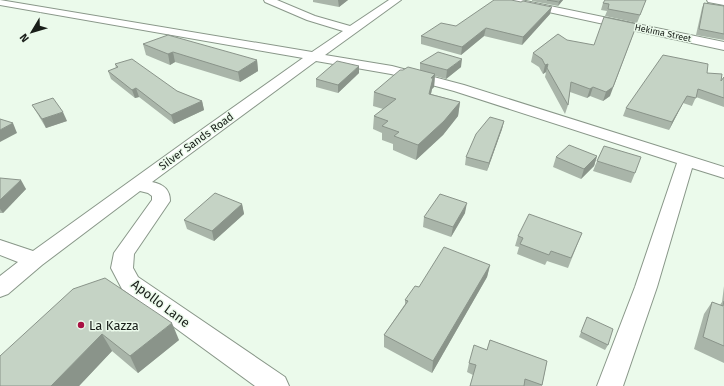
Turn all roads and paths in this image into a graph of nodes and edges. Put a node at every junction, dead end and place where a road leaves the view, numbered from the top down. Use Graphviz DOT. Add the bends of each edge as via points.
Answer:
graph roads {
  1 [pos="269,0"];
  2 [pos="396,0"];
  3 [pos="507,0"];
  4 [pos="0,2"];
  5 [pos="60,3"];
  6 [pos="46,10"];
  7 [pos="352,30"];
  8 [pos="724,46"];
  9 [pos="314,56"];
  10 [pos="686,160"];
  11 [pos="724,172"];
  12 [pos="137,185"];
  13 [pos="0,247"];
  14 [pos="35,260"];
  15 [pos="0,288"];
  16 [pos="276,386"];
  17 [pos="610,386"];
  1 -- 7 [label="street" via="311,18"];
  2 -- 7 [label="street, Silver Sands Road"];
  3 -- 8 [label="street, Hekima Street"];
  4 -- 6 [label="street"];
  5 -- 6 [label="street"];
  6 -- 9 [label="street"];
  7 -- 9 [label="street, Silver Sands Road"];
  9 -- 10 [label="street" via="392,70 459,88"];
  9 -- 12 [label="street, Silver Sands Road" via="209,130"];
  10 -- 11 [label="street"];
  10 -- 17 [label="street" via="646,287"];
  12 -- 14 [label="street, Silver Sands Road"];
  12 -- 16 [label="street, Apollo Lane" via="154,188 161,194 161,201 124,253 122,268 130,283"];
  13 -- 14 [label="street"];
  14 -- 15 [label="street, Silver Sands Road"];
}
